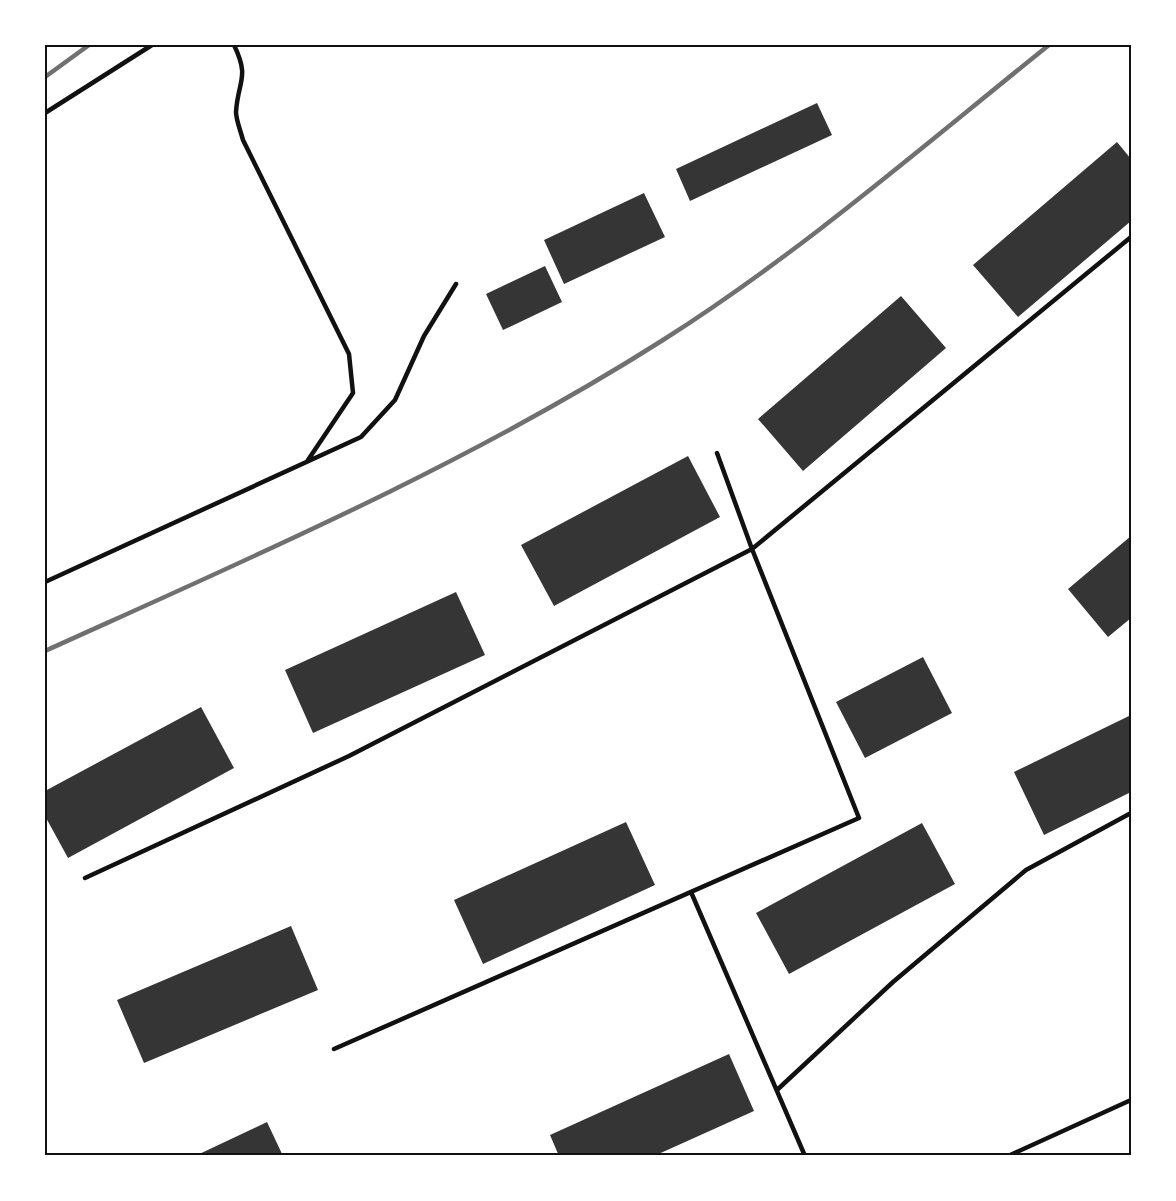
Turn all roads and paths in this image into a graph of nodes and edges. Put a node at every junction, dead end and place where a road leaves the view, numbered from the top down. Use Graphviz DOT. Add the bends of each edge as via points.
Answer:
graph roads {
  1 [pos="152,45"];
  2 [pos="234,45"];
  3 [pos="45,113"];
  4 [pos="1131,237"];
  5 [pos="456,284"];
  6 [pos="717,453"];
  7 [pos="306,462"];
  8 [pos="752,549"];
  9 [pos="45,582"];
  10 [pos="1131,813"];
  11 [pos="85,878"];
  12 [pos="691,892"];
  13 [pos="334,1049"];
  14 [pos="777,1090"];
  15 [pos="1131,1100"];
  16 [pos="805,1156"];
  17 [pos="1008,1156"];
  1 -- 3 [label="lane"];
  2 -- 7 [label="lane" via="243,64 236,113 243,140 349,354 353,393"];
  4 -- 8 [label="lane"];
  5 -- 7 [label="lane" via="424,336 395,400 361,436"];
  6 -- 8 [label="lane"];
  7 -- 9 [label="lane"];
  8 -- 11 [label="lane" via="349,756"];
  8 -- 12 [label="lane" via="859,818"];
  10 -- 14 [label="lane" via="1026,870 893,982"];
  12 -- 13 [label="lane"];
  12 -- 14 [label="lane"];
  14 -- 16 [label="lane"];
  15 -- 17 [label="lane"];
}
